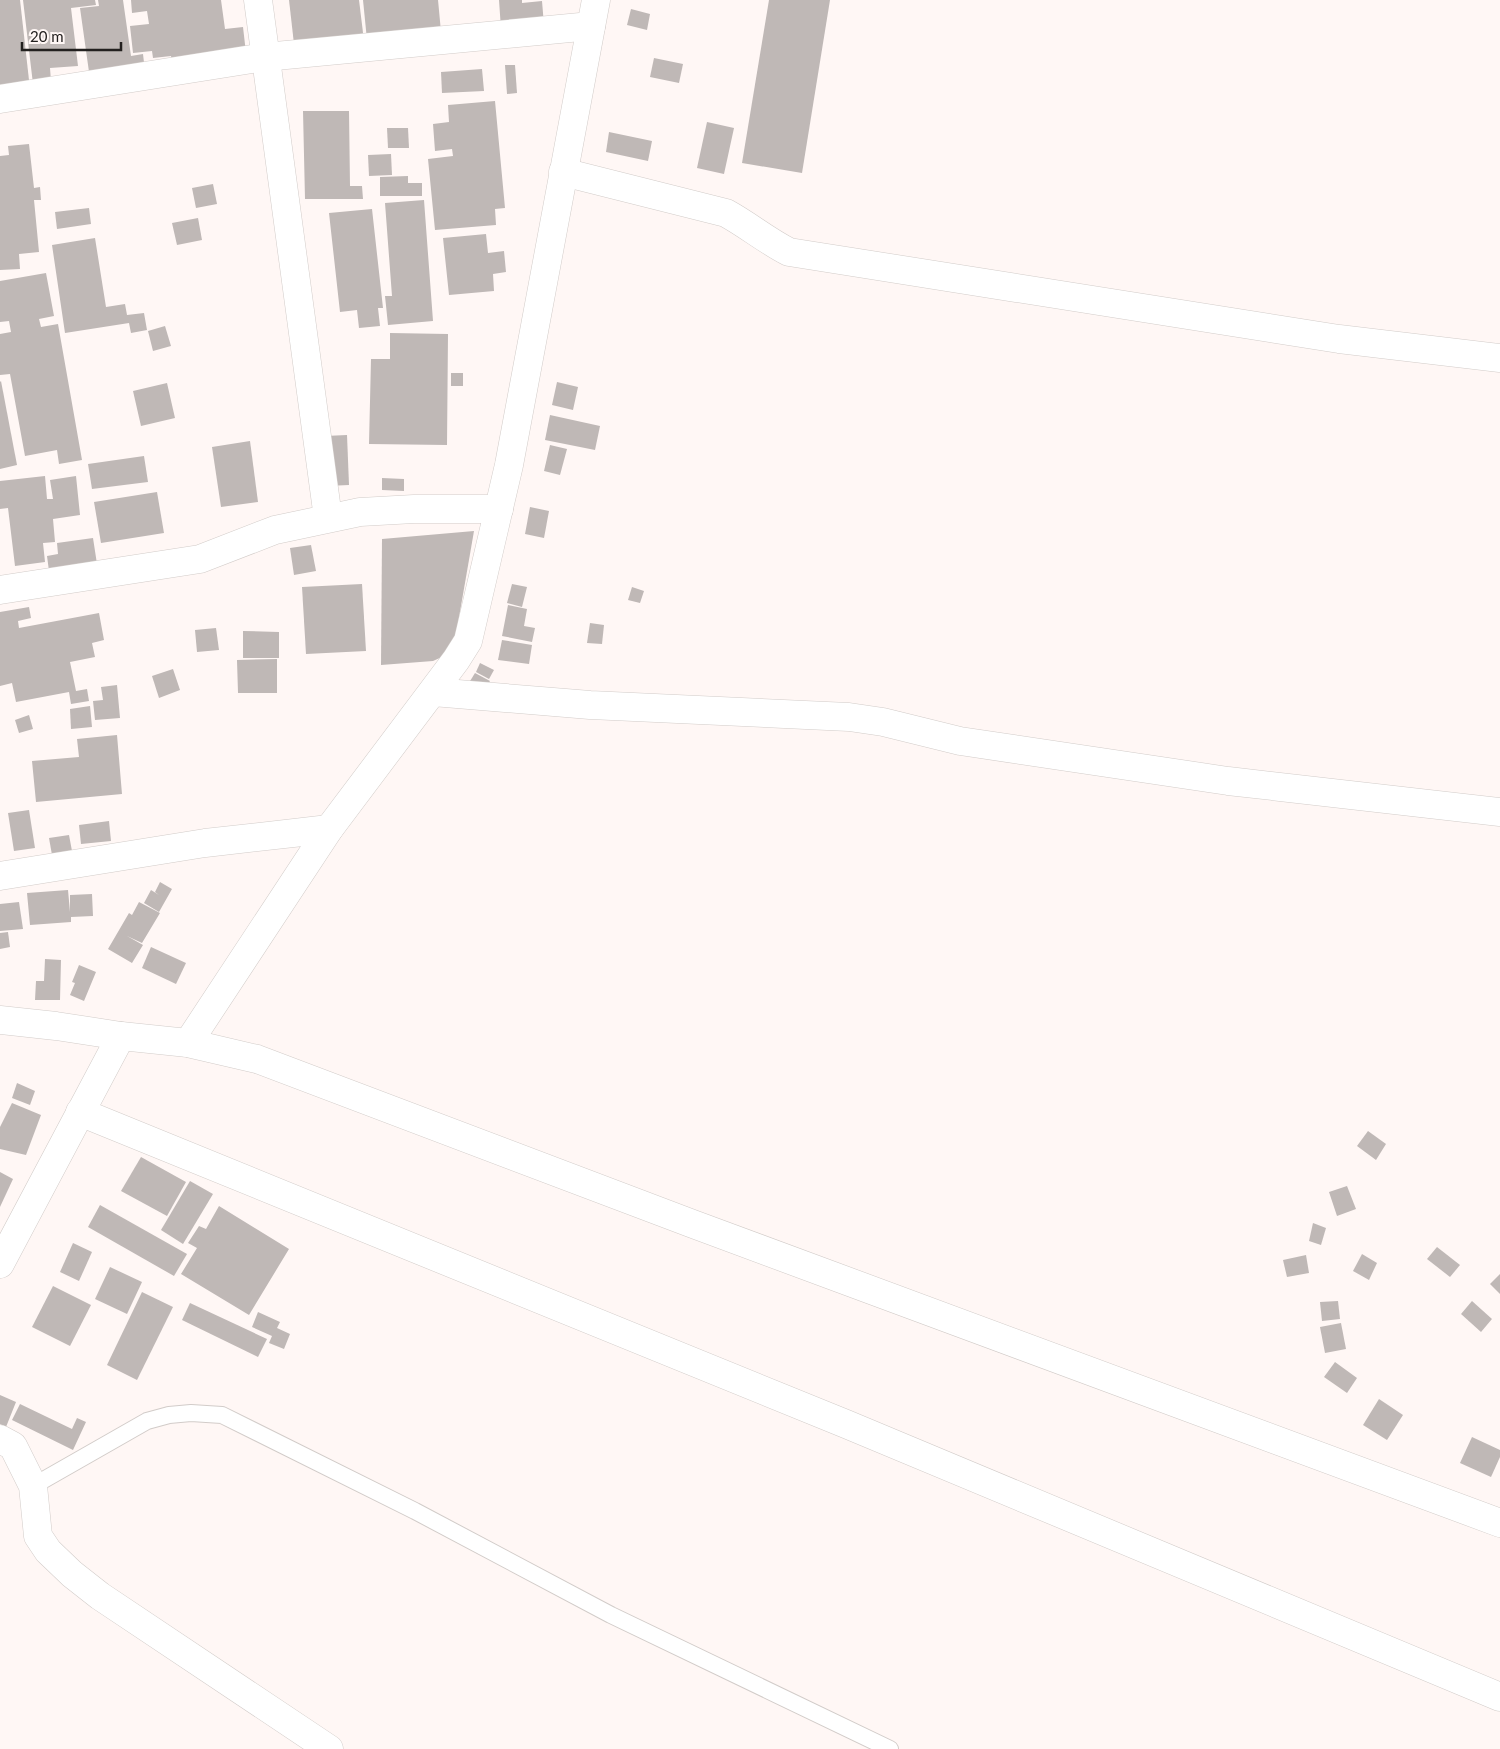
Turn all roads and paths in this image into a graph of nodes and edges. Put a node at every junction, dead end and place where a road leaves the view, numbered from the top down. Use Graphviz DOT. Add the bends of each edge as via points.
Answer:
graph roads {
  1 [pos="258,0"];
  2 [pos="594,13"];
  3 [pos="265,57"];
  4 [pos="0,99"];
  5 [pos="563,172"];
  6 [pos="1500,358"];
  7 [pos="499,509"];
  8 [pos="328,518"];
  9 [pos="0,590"];
  10 [pos="433,692"];
  11 [pos="1500,812"];
  12 [pos="328,829"];
  13 [pos="0,876"];
  14 [pos="0,1020"];
  15 [pos="121,1036"];
  16 [pos="188,1042"];
  17 [pos="80,1112"];
  18 [pos="0,1264"];
  19 [pos="0,1439"];
  20 [pos="33,1486"];
  21 [pos="1500,1523"];
  22 [pos="1500,1697"];
  23 [pos="329,1749"];
  24 [pos="890,1749"];
  1 -- 3 [label="street"];
  2 -- 3 [label="street"];
  2 -- 5 [label="street"];
  3 -- 4 [label="street"];
  3 -- 8 [label="street"];
  5 -- 6 [label="street" via="726,213 790,252 1339,339"];
  5 -- 7 [label="street"];
  7 -- 8 [label="street" via="414,509 360,512"];
  7 -- 10 [label="street" via="468,641"];
  8 -- 9 [label="street" via="275,530 200,559"];
  10 -- 11 [label="street" via="590,705 849,717 960,741 1228,781"];
  10 -- 12 [label="street"];
  12 -- 13 [label="street" via="205,843"];
  12 -- 16 [label="street"];
  14 -- 15 [label="street"];
  15 -- 16 [label="street"];
  15 -- 17 [label="street"];
  16 -- 21 [label="street" via="292,1072"];
  17 -- 18 [label="street"];
  17 -- 22 [label="street" via="846,1424"];
  19 -- 20 [label="street" via="13,1446"];
  20 -- 23 [label="street" via="38,1536 48,1551 72,1574 107,1602"];
  20 -- 24 [label="lane" via="147,1421 191,1413 222,1415 415,1511 611,1615"];
}
